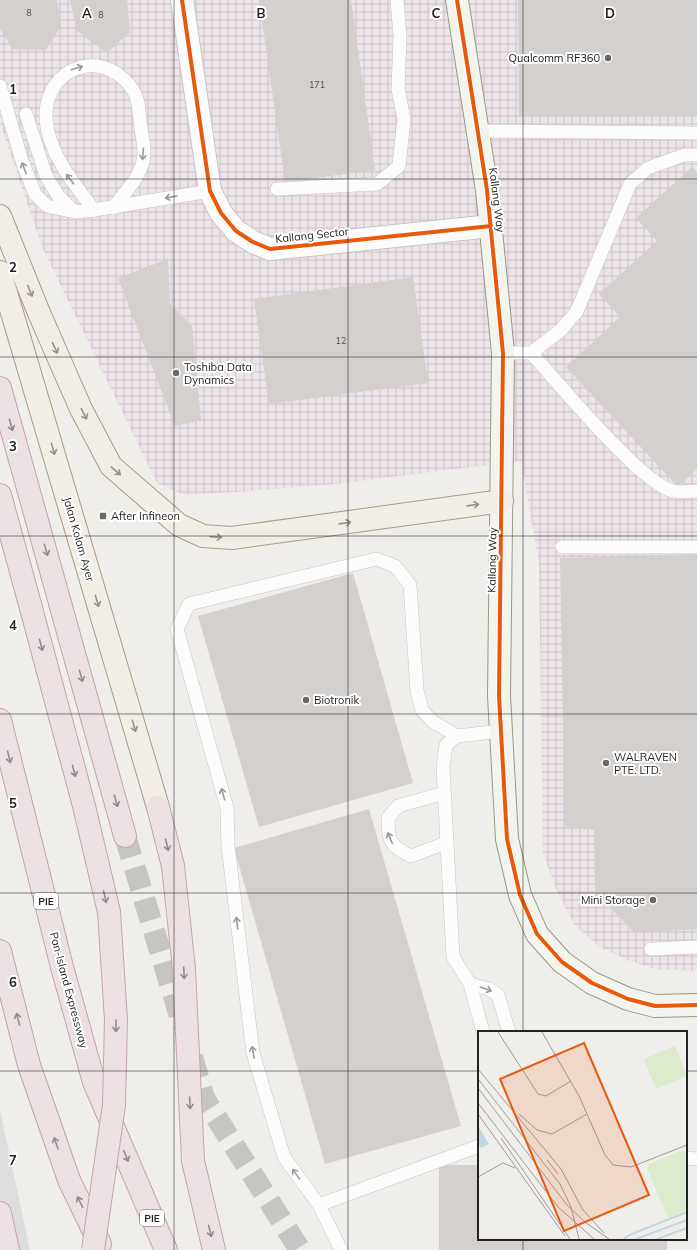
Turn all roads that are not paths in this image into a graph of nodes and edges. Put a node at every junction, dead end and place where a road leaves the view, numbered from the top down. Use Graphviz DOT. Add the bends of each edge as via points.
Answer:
graph roads {
  1 [pos="182,0"];
  2 [pos="397,0"];
  3 [pos="458,0"];
  4 [pos="0,86"];
  5 [pos="26,114"];
  6 [pos="479,131"];
  7 [pos="697,133"];
  8 [pos="697,155"];
  9 [pos="277,189"];
  10 [pos="210,191"];
  11 [pos="113,208"];
  12 [pos="94,210"];
  13 [pos="75,212"];
  14 [pos="0,216"];
  15 [pos="491,226"];
  16 [pos="0,272"];
  17 [pos="503,353"];
  18 [pos="531,353"];
  19 [pos="0,388"];
  20 [pos="697,491"];
  21 [pos="0,495"];
  22 [pos="502,501"];
  23 [pos="562,547"];
  24 [pos="697,547"];
  25 [pos="0,720"];
  26 [pos="501,731"];
  27 [pos="457,736"];
  28 [pos="444,793"];
  29 [pos="158,807"];
  30 [pos="126,836"];
  31 [pos="446,843"];
  32 [pos="697,947"];
  33 [pos="652,949"];
  34 [pos="0,951"];
  35 [pos="470,984"];
  36 [pos="697,1005"];
  37 [pos="483,1031"];
  38 [pos="509,1031"];
  39 [pos="478,1146"];
  40 [pos="687,1158"];
  41 [pos="697,1159"];
  42 [pos="319,1205"];
  43 [pos="0,1213"];
  44 [pos="8,1250"];
  45 [pos="93,1250"];
  46 [pos="103,1250"];
  47 [pos="166,1250"];
  48 [pos="214,1250"];
  49 [pos="341,1250"];
  1 -- 10 [label="street, Kallang Sector"];
  2 -- 9 [label="lane" via="400,36 398,89 404,119 398,166 377,184"];
  3 -- 6 [label="street, Kallang Way"];
  13 -- 4 [label="lane, one-way" via="47,206 35,194 22,161"];
  5 -- 13 [label="lane" via="46,176 59,198"];
  6 -- 7 [label="lane"];
  6 -- 15 [label="street, Kallang Way"];
  8 -- 18 [label="lane" via="684,155 648,168 630,184 578,311 561,330"];
  10 -- 11 [label="lane, one-way"];
  10 -- 15 [label="street, Kallang Sector" via="221,213 236,232 270,248"];
  11 -- 12 [label="lane"];
  12 -- 11 [label="lane, one-way" via="62,169 46,120 48,102 57,83 71,70 84,66 101,66 116,73 129,84 137,98 144,154 138,173"];
  12 -- 13 [label="lane"];
  14 -- 22 [label="main road, one-way" via="38,313 81,409 111,466 179,525 203,536 232,538"];
  15 -- 17 [label="street, Kallang Way"];
  16 -- 29 [label="main road, Jalan Kolam Ayer, one-way"];
  17 -- 18 [label="lane"];
  17 -- 22 [label="street, Kallang Way"];
  18 -- 20 [label="lane" via="628,458 653,481 672,491"];
  19 -- 30 [label="highway, one-way"];
  21 -- 45 [label="highway, one-way, bridge" via="84,806 109,912 116,1020 114,1105"];
  22 -- 26 [label="street, Kallang Way"];
  23 -- 24 [label="lane"];
  25 -- 47 [label="highway, Pan-Island Expressway / PIE, one-way" via="62,968 94,1082"];
  26 -- 27 [label="lane"];
  26 -- 36 [label="street, Kallang Way" via="507,839 520,895 536,934 562,962 592,983 628,999 655,1006"];
  27 -- 28 [label="lane" via="446,745 443,767"];
  42 -- 27 [label="lane, one-way" via="284,1157 253,1053 228,846 227,808 177,629 189,604 376,559 395,566 410,584 417,690 422,710 432,721"];
  28 -- 31 [label="lane"];
  31 -- 28 [label="lane, one-way" via="411,856 396,850 388,835 388,818 398,806"];
  29 -- 48 [label="highway, one-way" via="172,866 183,962 193,1161"];
  31 -- 35 [label="lane" via="453,957"];
  32 -- 33 [label="lane"];
  46 -- 34 [label="highway, one-way" via="69,1180 29,1065"];
  35 -- 37 [label="lane"];
  35 -- 38 [label="lane, one-way" via="489,989 498,995"];
  39 -- 42 [label="lane"];
  40 -- 41 [label="lane"];
  42 -- 49 [label="lane"];
  43 -- 44 [label="highway"];
}
